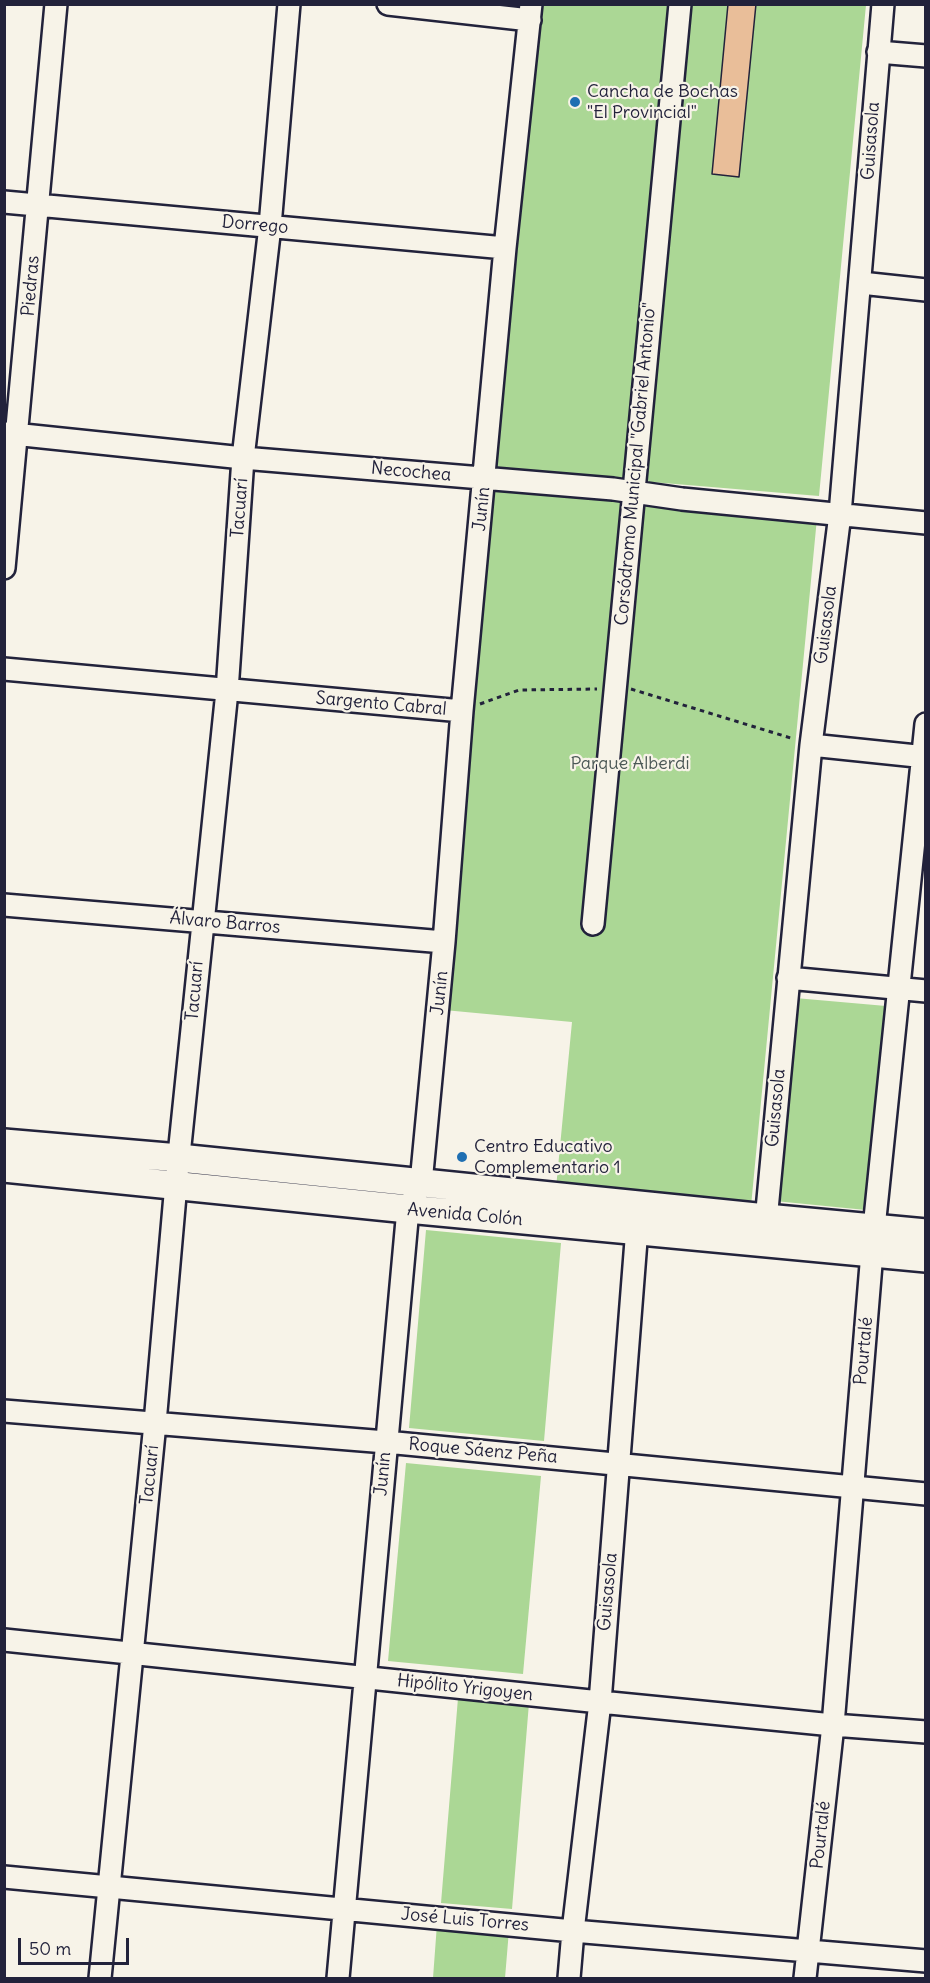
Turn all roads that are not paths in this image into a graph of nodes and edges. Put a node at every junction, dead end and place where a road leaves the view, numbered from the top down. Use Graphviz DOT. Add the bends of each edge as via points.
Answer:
graph roads {
  1 [pos="56,4"];
  2 [pos="289,4"];
  3 [pos="388,4"];
  4 [pos="680,4"];
  5 [pos="883,4"];
  6 [pos="530,12"];
  7 [pos="878,52"];
  8 [pos="926,56"];
  9 [pos="4,202"];
  10 [pos="38,205"];
  11 [pos="270,226"];
  12 [pos="505,248"];
  13 [pos="861,283"];
  14 [pos="926,290"];
  15 [pos="11,434"];
  16 [pos="243,458"];
  17 [pos="485,478"];
  18 [pos="634,492"];
  19 [pos="840,514"];
  20 [pos="926,523"];
  21 [pos="4,568"];
  22 [pos="4,669"];
  23 [pos="227,691"];
  24 [pos="462,711"];
  25 [pos="926,724"];
  26 [pos="811,745"];
  27 [pos="924,757"];
  28 [pos="4,905"];
  29 [pos="202,921"];
  30 [pos="592,924"];
  31 [pos="444,942"];
  32 [pos="788,978"];
  33 [pos="899,988"];
  34 [pos="926,991"];
  35 [pos="4,1143"];
  36 [pos="4,1168"];
  37 [pos="177,1171"];
  38 [pos="421,1183"];
  39 [pos="408,1209"];
  40 [pos="638,1218"];
  41 [pos="874,1228"];
  42 [pos="765,1231"];
  43 [pos="926,1233"];
  44 [pos="872,1254"];
  45 [pos="926,1258"];
  46 [pos="4,1411"];
  47 [pos="155,1423"];
  48 [pos="386,1442"];
  49 [pos="619,1463"];
  50 [pos="851,1487"];
  51 [pos="926,1494"];
  52 [pos="4,1640"];
  53 [pos="133,1653"];
  54 [pos="365,1677"];
  55 [pos="600,1702"];
  56 [pos="833,1725"];
  57 [pos="926,1732"];
  58 [pos="4,1877"];
  59 [pos="109,1887"];
  60 [pos="345,1909"];
  61 [pos="573,1931"];
  62 [pos="808,1952"];
  63 [pos="926,1961"];
  64 [pos="100,1978"];
  65 [pos="338,1978"];
  66 [pos="569,1978"];
  67 [pos="805,1978"];
  1 -- 10 [label="street, Piedras"];
  2 -- 11 [label="street, Tacuarí"];
  3 -- 6 [label="street"];
  4 -- 18 [label="street, Corsódromo Municipal \"Gabriel Antonio\""];
  5 -- 7 [label="street, Guisasola"];
  6 -- 12 [label="street, Junín"];
  7 -- 8 [label="street"];
  7 -- 13 [label="street, Guisasola"];
  9 -- 10 [label="street, Dorrego"];
  10 -- 11 [label="street, Dorrego"];
  10 -- 15 [label="street, Piedras"];
  11 -- 12 [label="street, Dorrego"];
  11 -- 16 [label="street, Tacuarí"];
  12 -- 17 [label="street, Junín"];
  13 -- 14 [label="street"];
  13 -- 19 [label="street, Guisasola"];
  15 -- 16 [label="street, Necochea"];
  15 -- 21 [label="street, Piedras"];
  16 -- 17 [label="street, Necochea"];
  16 -- 23 [label="street, Tacuarí"];
  17 -- 18 [label="street, Necochea"];
  17 -- 24 [label="street, Junín"];
  18 -- 19 [label="street, Necochea"];
  18 -- 30 [label="street, Corsódromo Municipal \"Gabriel Antonio\""];
  19 -- 20 [label="street, Necochea"];
  19 -- 26 [label="street, Guisasola"];
  22 -- 23 [label="street, Sargento Cabral"];
  23 -- 24 [label="street, Sargento Cabral"];
  23 -- 29 [label="street, Tacuarí"];
  24 -- 31 [label="street, Junín"];
  25 -- 27 [label="street, Pourtalé"];
  26 -- 27 [label="street"];
  26 -- 32 [label="street, Guisasola"];
  27 -- 33 [label="street, Pourtalé"];
  28 -- 29 [label="street, Álvaro Barros"];
  29 -- 31 [label="street, Álvaro Barros"];
  29 -- 37 [label="street, Tacuarí"];
  31 -- 38 [label="street, Junín"];
  32 -- 33 [label="street"];
  32 -- 42 [label="street, Guisasola"];
  33 -- 34 [label="street"];
  33 -- 41 [label="street, Pourtalé"];
  35 -- 37 [label="main road, Avenida Colón"];
  36 -- 37 [label="main road, Avenida Colón"];
  37 -- 38 [label="main road, Avenida Colón"];
  37 -- 39 [label="main road, Avenida Colón"];
  37 -- 47 [label="street, Tacuarí"];
  38 -- 39 [label="street, Junín"];
  38 -- 40 [label="main road, Avenida Colón"];
  39 -- 40 [label="main road, Avenida Colón"];
  39 -- 48 [label="street, Junín"];
  40 -- 42 [label="main road, Avenida Colón"];
  40 -- 49 [label="street, Guisasola"];
  41 -- 42 [label="main road, Avenida Colón"];
  41 -- 43 [label="main road, Avenida Colón"];
  41 -- 44 [label="street, Pourtalé"];
  42 -- 44 [label="main road, Avenida Colón"];
  44 -- 45 [label="main road, Avenida Colón"];
  44 -- 50 [label="street, Pourtalé"];
  46 -- 47 [label="street, Roque Sáenz Peña"];
  47 -- 48 [label="street, Roque Sáenz Peña"];
  47 -- 53 [label="street, Tacuarí"];
  48 -- 49 [label="street, Roque Sáenz Peña"];
  48 -- 54 [label="street, Junín"];
  49 -- 50 [label="street, Roque Sáenz Peña"];
  49 -- 55 [label="street, Guisasola"];
  50 -- 51 [label="street, Roque Sáenz Peña"];
  50 -- 56 [label="street, Pourtalé"];
  52 -- 53 [label="street, Hipólito Yrigoyen"];
  53 -- 54 [label="street, Hipólito Yrigoyen"];
  53 -- 59 [label="street, Tacuarí"];
  54 -- 55 [label="street, Hipólito Yrigoyen"];
  54 -- 60 [label="street, Junín"];
  55 -- 56 [label="street, Hipólito Yrigoyen"];
  55 -- 61 [label="street, Guisasola"];
  56 -- 57 [label="street, Hipólito Yrigoyen"];
  56 -- 62 [label="street, Pourtalé"];
  58 -- 59 [label="street, José Luis Torres"];
  59 -- 60 [label="street, José Luis Torres"];
  59 -- 64 [label="street, Tacuarí"];
  60 -- 61 [label="street, José Luis Torres"];
  60 -- 65 [label="street, Junín"];
  61 -- 62 [label="street, José Luis Torres"];
  61 -- 66 [label="street, Guisasola"];
  62 -- 63 [label="street, José Luis Torres"];
  62 -- 67 [label="street, Pourtalé"];
}
